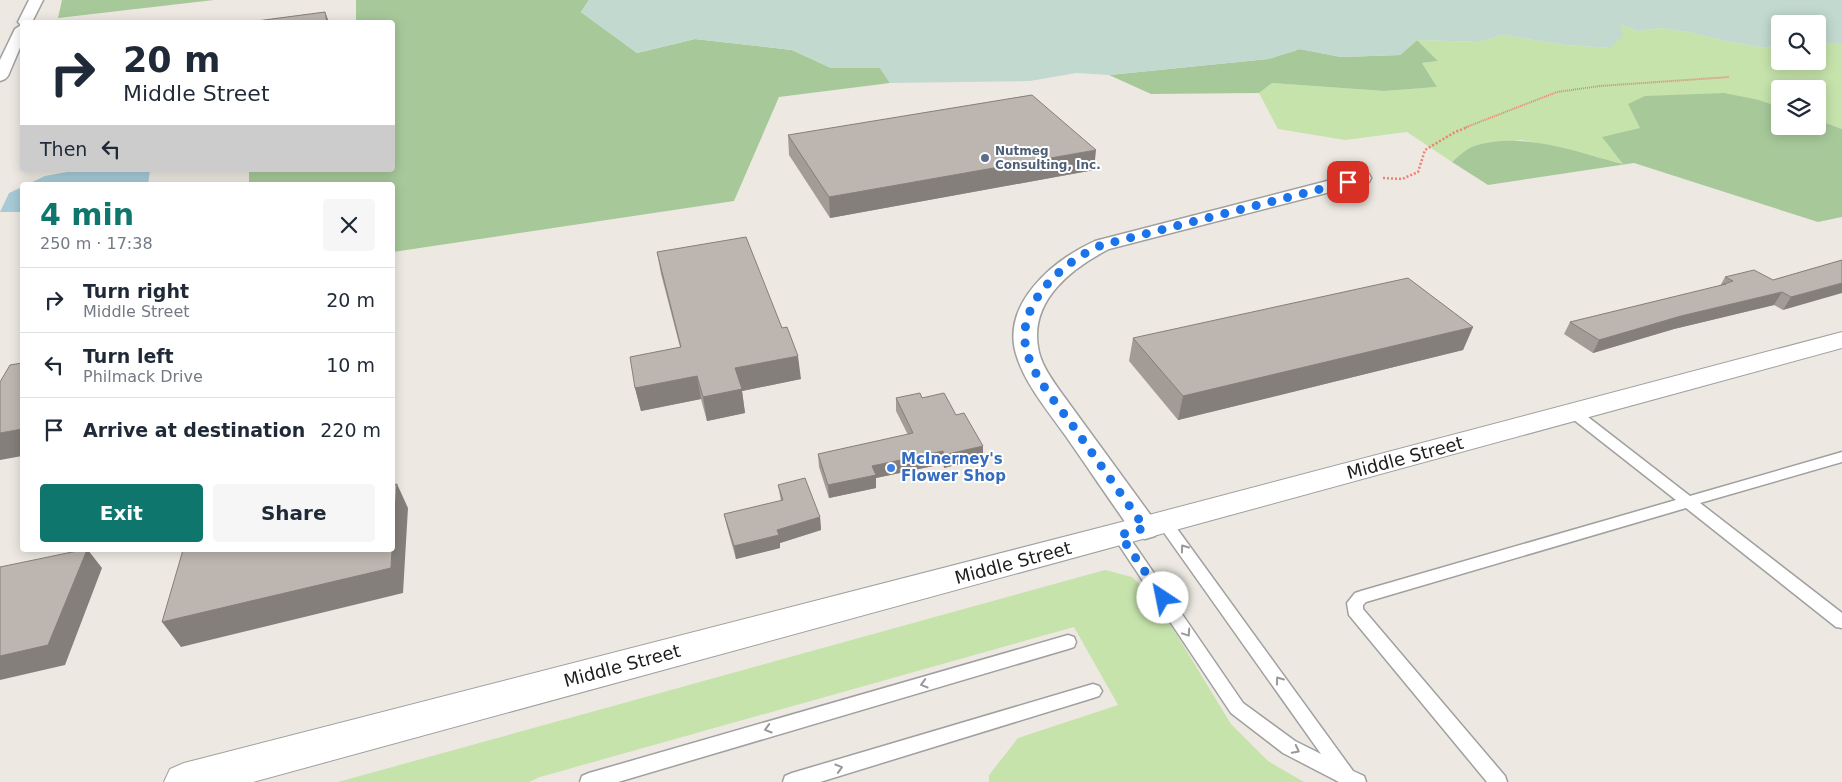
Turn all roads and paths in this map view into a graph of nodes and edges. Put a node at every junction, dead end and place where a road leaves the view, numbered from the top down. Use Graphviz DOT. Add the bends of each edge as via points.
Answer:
graph roads {
  1 [pos="36,0"];
  2 [pos="26,20"];
  3 [pos="20,33"];
  4 [pos="0,76"];
  5 [pos="1729,77"];
  6 [pos="1362,178"];
  7 [pos="1842,340"];
  8 [pos="1574,413"];
  9 [pos="1842,457"];
  10 [pos="1687,500"];
  11 [pos="1144,529"];
  12 [pos="1842,622"];
  13 [pos="1068,642"];
  14 [pos="1093,691"];
  15 [pos="1352,779"];
  16 [pos="184,782"];
  17 [pos="588,782"];
  18 [pos="792,782"];
  19 [pos="1498,782"];
  1 -- 2 [label="street"];
  3 -- 4 [label="street"];
  5 -- 6 [label="path" via="1557,92 1455,132 1425,150 1418,172 1402,179"];
  6 -- 11 [label="street" via="1102,245 1073,260 1046,285 1027,322 1028,354 1052,397"];
  7 -- 8 [label="street, Middle Street"];
  8 -- 10 [label="lane"];
  8 -- 11 [label="street, Middle Street"];
  9 -- 10 [label="lane"];
  10 -- 12 [label="lane"];
  10 -- 19 [label="lane" via="1360,597 1355,603 1355,612"];
  15 -- 11 [label="lane, one-way"];
  11 -- 15 [label="lane, one-way" via="1237,708 1289,747"];
  11 -- 16 [label="street, Middle Street"];
  13 -- 17 [label="lane, one-way"];
  18 -- 14 [label="lane, one-way"];
}
